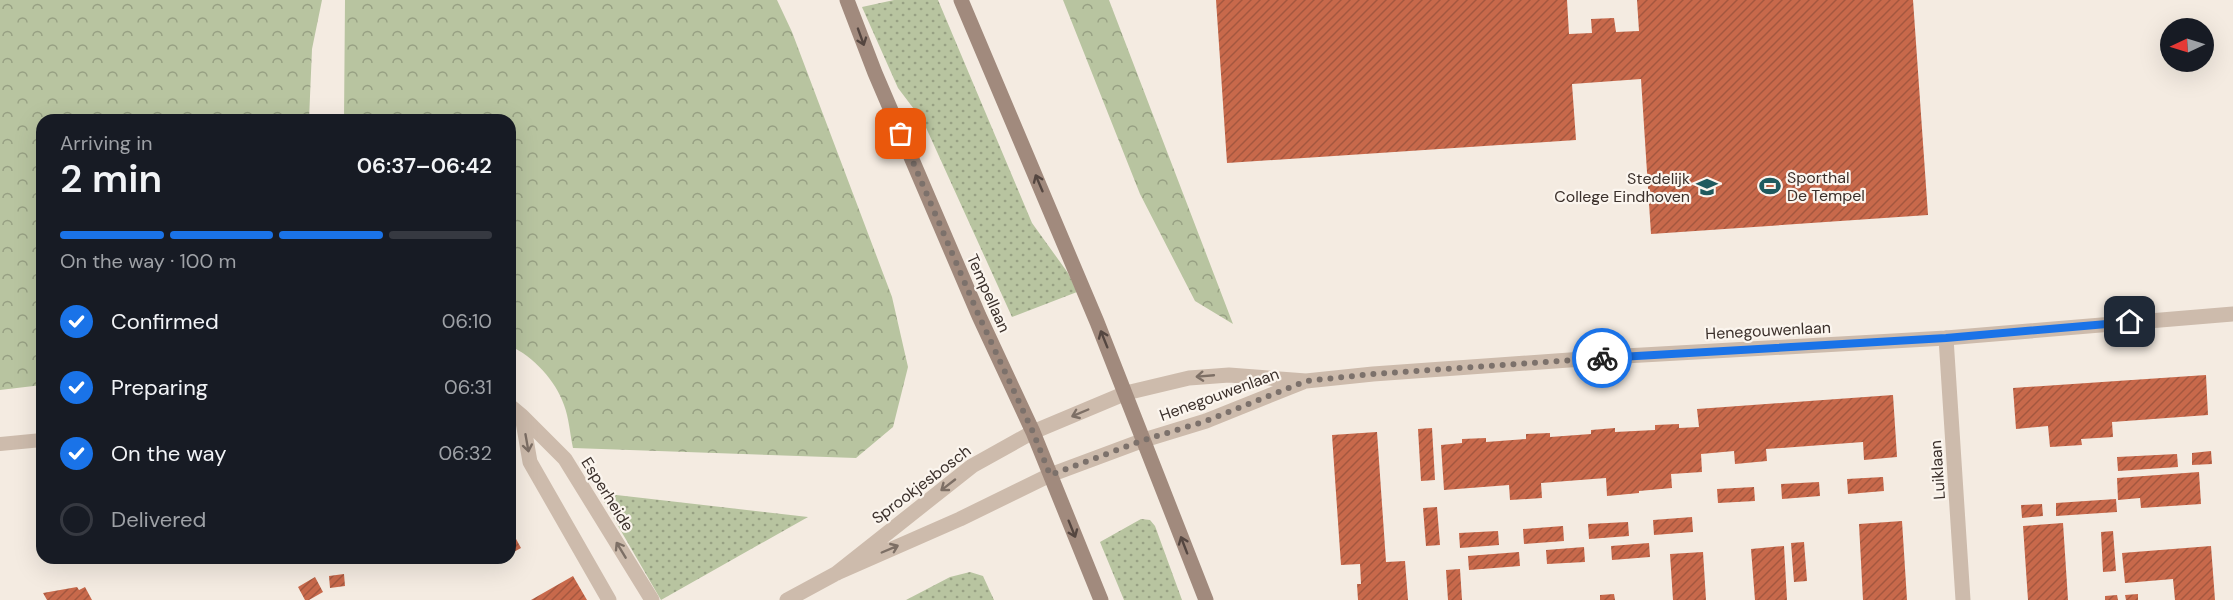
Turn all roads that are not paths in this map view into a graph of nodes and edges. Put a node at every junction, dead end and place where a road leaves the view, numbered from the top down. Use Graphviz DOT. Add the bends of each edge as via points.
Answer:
graph roads {
  1 [pos="848,0"];
  2 [pos="961,0"];
  3 [pos="2233,314"];
  4 [pos="1946,338"];
  5 [pos="1306,381"];
  6 [pos="1126,393"];
  7 [pos="516,411"];
  8 [pos="522,416"];
  9 [pos="1033,432"];
  10 [pos="1144,440"];
  11 [pos="36,441"];
  12 [pos="0,444"];
  13 [pos="1050,475"];
  14 [pos="837,573"];
  15 [pos="609,600"];
  16 [pos="652,600"];
  17 [pos="787,600"];
  18 [pos="1101,600"];
  19 [pos="1206,600"];
  20 [pos="1963,600"];
  1 -- 9 [label="main road, Tempellaan, one-way" via="875,73 979,316"];
  6 -- 2 [label="main road, one-way"];
  3 -- 4 [label="street, Henegouwenlaan"];
  4 -- 5 [label="street, Henegouwenlaan" via="1625,356"];
  4 -- 20 [label="street, Luiklaan"];
  5 -- 6 [label="street, Henegouwenlaan, one-way" via="1229,375 1189,378"];
  5 -- 10 [label="street, Henegouwenlaan" via="1206,421"];
  6 -- 9 [label="street, Henegouwenlaan, one-way"];
  6 -- 10 [label="main road"];
  7 -- 8 [label="street, Esperheide"];
  8 -- 15 [label="street, one-way" via="530,462"];
  16 -- 8 [label="street, Esperheide, one-way" via="565,459"];
  9 -- 13 [label="main road, Tempellaan"];
  9 -- 14 [label="street, Sprookjesbosch, one-way" via="972,466"];
  10 -- 13 [label="street, Henegouwenlaan"];
  19 -- 10 [label="main road, one-way"];
  11 -- 12 [label="lane"];
  14 -- 13 [label="street, Sprookjesbosch, one-way"];
  13 -- 18 [label="main road, Tempellaan, one-way"];
  14 -- 17 [label="street, Sprookjesbosch"];
}
